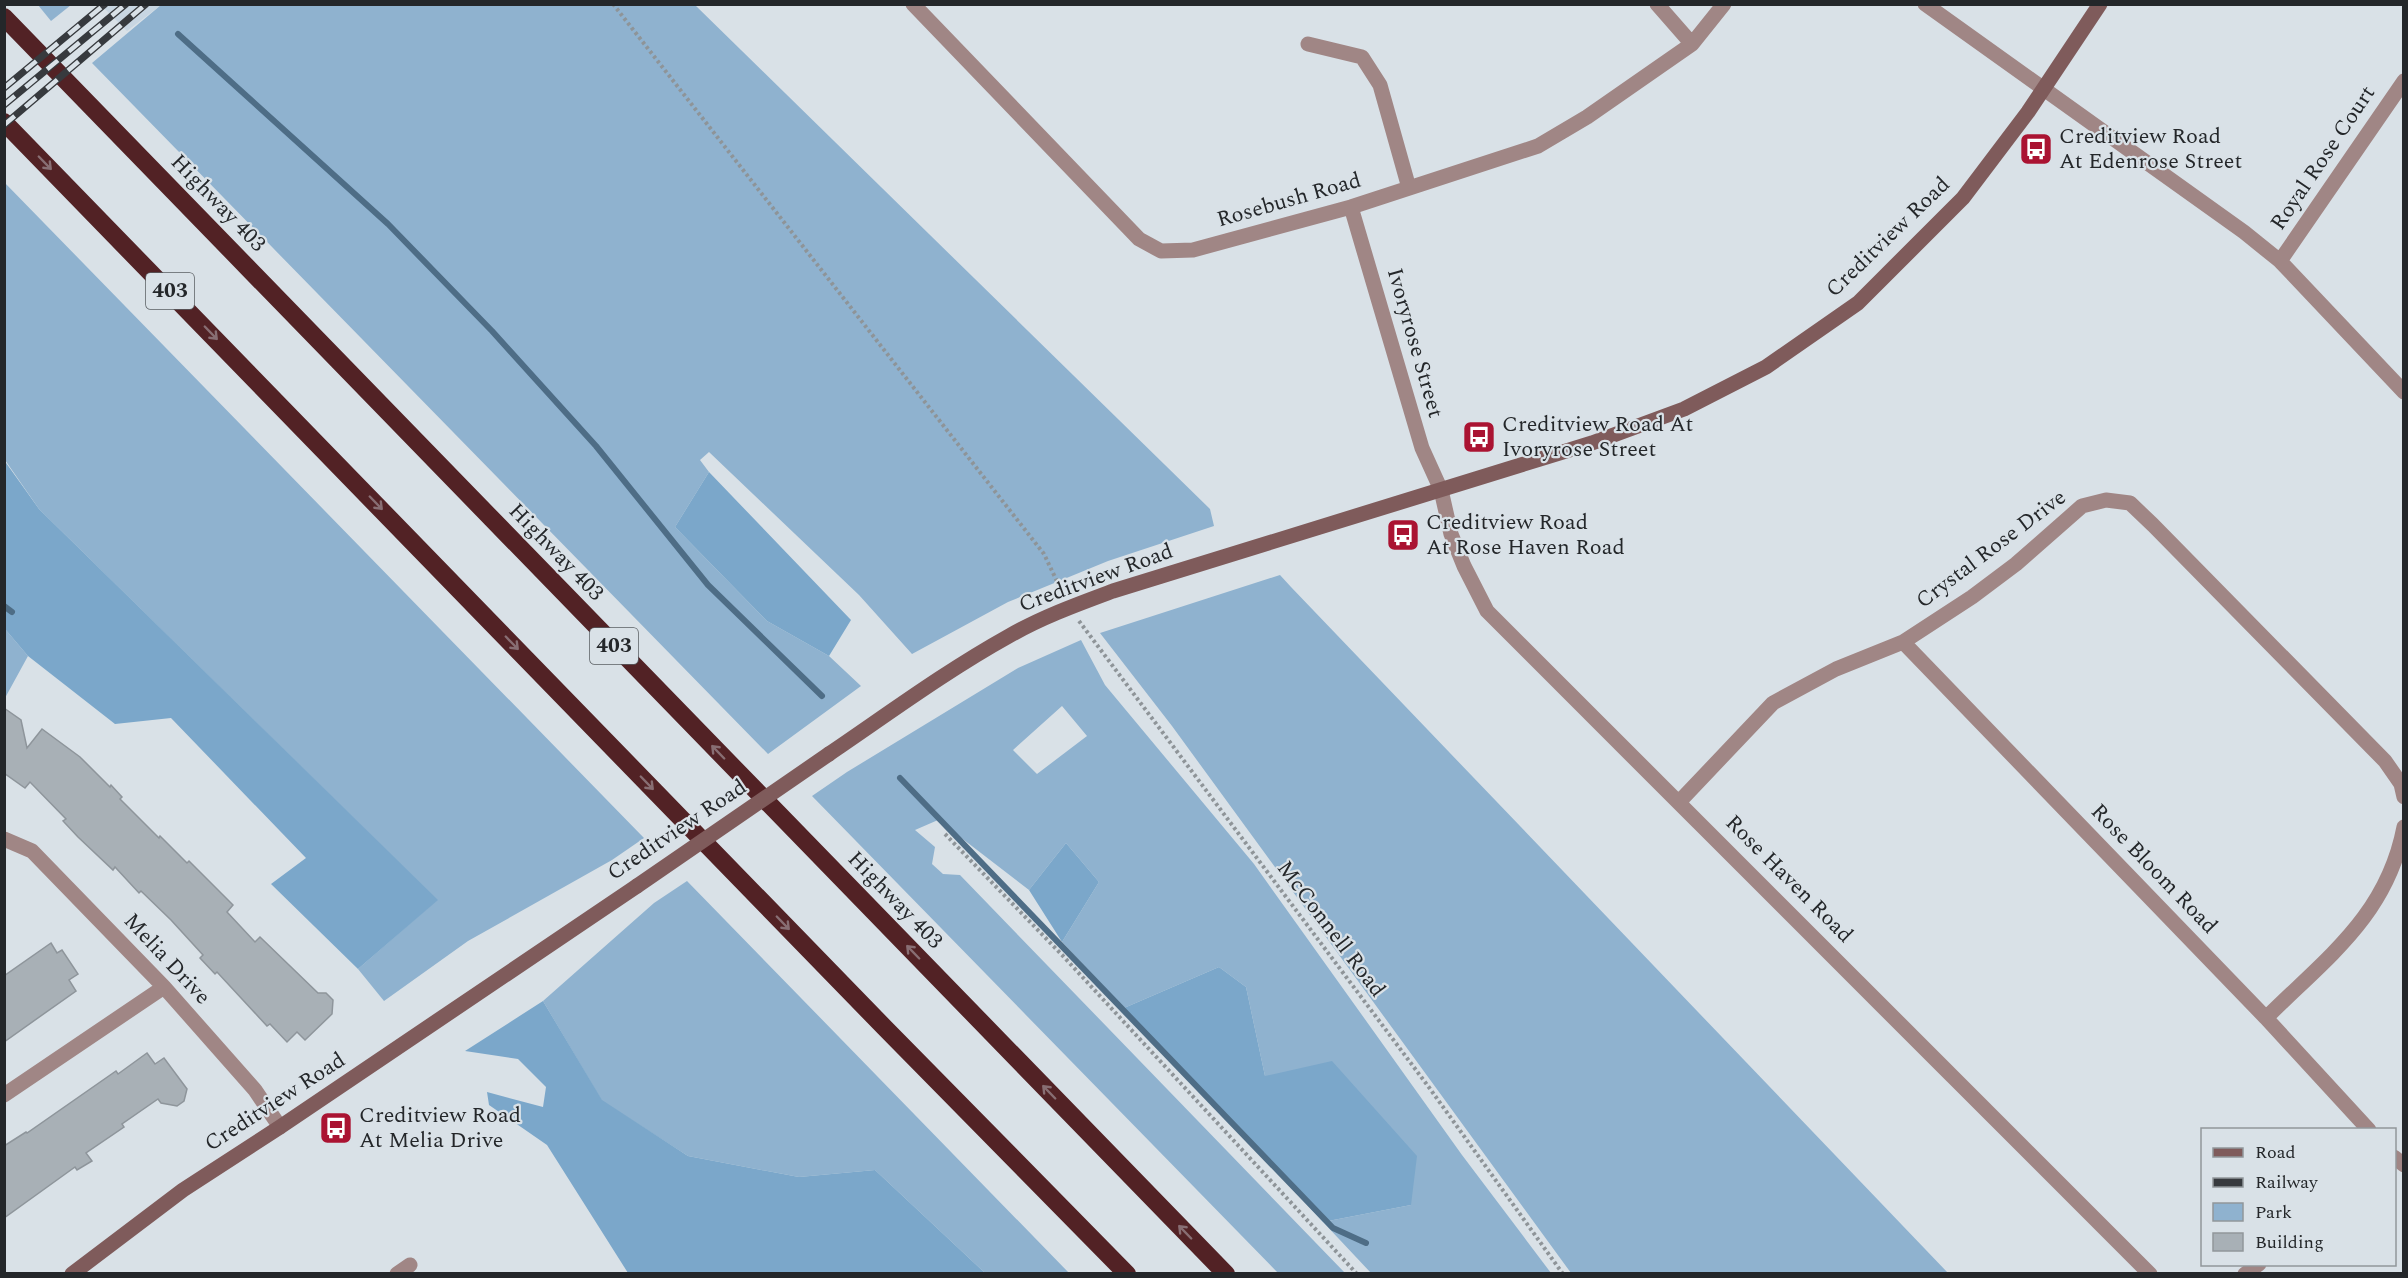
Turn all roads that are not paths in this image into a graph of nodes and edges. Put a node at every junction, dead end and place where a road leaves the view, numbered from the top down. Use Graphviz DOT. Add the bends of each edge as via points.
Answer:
graph roads {
  1 [pos="1657,4"];
  2 [pos="1724,4"];
  3 [pos="1925,4"];
  4 [pos="2100,4"];
  5 [pos="913,5"];
  6 [pos="4,17"];
  7 [pos="1308,44"];
  8 [pos="1692,44"];
  9 [pos="2403,81"];
  10 [pos="2044,89"];
  11 [pos="4,122"];
  12 [pos="1409,188"];
  13 [pos="1351,207"];
  14 [pos="2280,261"];
  15 [pos="2403,392"];
  16 [pos="1441,490"];
  17 [pos="1903,642"];
  18 [pos="2403,797"];
  19 [pos="1680,801"];
  20 [pos="2403,827"];
  21 [pos="4,839"];
  22 [pos="164,987"];
  23 [pos="2266,1018"];
  24 [pos="4,1095"];
  25 [pos="280,1127"];
  26 [pos="2367,1128"];
  27 [pos="72,1274"];
  28 [pos="1126,1274"];
  29 [pos="1226,1274"];
  30 [pos="2150,1274"];
  1 -- 8 [label="street"];
  2 -- 8 [label="street, Rosebush Road"];
  3 -- 10 [label="street"];
  4 -- 10 [label="main road, Creditview Road"];
  5 -- 13 [label="street, Rosebush Road" via="1139,239 1161,251 1193,250"];
  29 -- 6 [label="highway, Highway 403 / 403, one-way"];
  7 -- 12 [label="street" via="1362,57 1380,85"];
  8 -- 12 [label="street, Rosebush Road" via="1538,146"];
  9 -- 14 [label="street, Royal Rose Court"];
  10 -- 14 [label="street"];
  10 -- 16 [label="main road, Creditview Road" via="1963,198 1858,303 1766,367 1684,410"];
  11 -- 28 [label="highway, 403, one-way"];
  12 -- 13 [label="street, Rosebush Road"];
  13 -- 16 [label="street, Ivoryrose Street" via="1422,448"];
  14 -- 15 [label="street"];
  16 -- 19 [label="street, Rose Haven Road" via="1451,534 1487,610"];
  16 -- 25 [label="main road, Creditview Road, bridge" via="1113,591 1009,635"];
  17 -- 18 [label="street, Crystal Rose Drive" via="2016,564 2082,506 2106,500 2130,503 2385,761 2401,784"];
  17 -- 19 [label="street, Crystal Rose Drive" via="1836,669 1773,703"];
  17 -- 23 [label="street, Rose Bloom Road"];
  19 -- 30 [label="street, Rose Haven Road"];
  20 -- 23 [label="street" via="2400,847 2381,893 2356,931"];
  21 -- 22 [label="street, Melia Drive" via="32,850"];
  22 -- 24 [label="street"];
  22 -- 25 [label="street, Melia Drive" via="255,1090"];
  23 -- 26 [label="street, Rose Bloom Road"];
  25 -- 27 [label="main road, Creditview Road" via="183,1190"];
}
